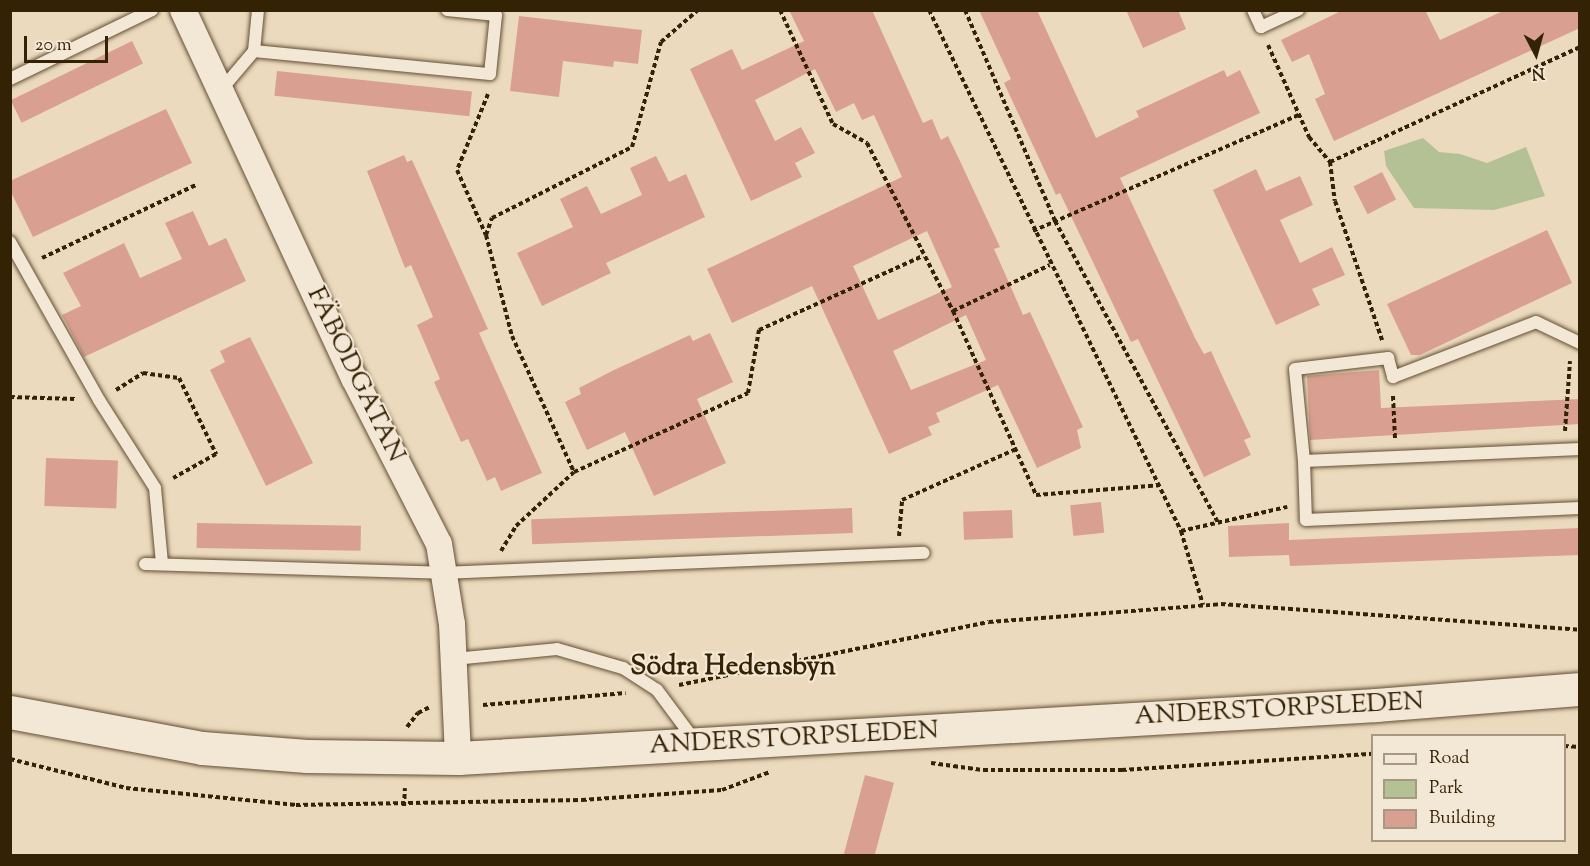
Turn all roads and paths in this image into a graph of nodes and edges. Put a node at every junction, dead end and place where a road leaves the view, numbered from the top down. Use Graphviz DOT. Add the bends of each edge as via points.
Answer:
graph roads {
  1 [pos="152,10"];
  2 [pos="183,10"];
  3 [pos="258,10"];
  4 [pos="447,10"];
  5 [pos="698,10"];
  6 [pos="780,10"];
  7 [pos="929,10"];
  8 [pos="965,10"];
  9 [pos="1253,10"];
  10 [pos="1299,10"];
  11 [pos="134,14"];
  12 [pos="1261,27"];
  13 [pos="1580,47"];
  14 [pos="254,51"];
  15 [pos="490,74"];
  16 [pos="10,79"];
  17 [pos="221,90"];
  18 [pos="1299,115"];
  19 [pos="1330,162"];
  20 [pos="196,185"];
  21 [pos="1055,221"];
  22 [pos="1033,231"];
  23 [pos="486,235"];
  24 [pos="10,242"];
  25 [pos="922,256"];
  26 [pos="1050,265"];
  27 [pos="24,267"];
  28 [pos="953,310"];
  29 [pos="1577,349"];
  30 [pos="1388,358"];
  31 [pos="1393,377"];
  32 [pos="10,397"];
  33 [pos="99,400"];
  34 [pos="1016,449"];
  35 [pos="1573,449"];
  36 [pos="1397,457"];
  37 [pos="1304,461"];
  38 [pos="574,472"];
  39 [pos="1159,486"];
  40 [pos="155,488"];
  41 [pos="1306,502"];
  42 [pos="1580,508"];
  43 [pos="1218,522"];
  44 [pos="1181,531"];
  45 [pos="924,553"];
  46 [pos="898,554"];
  47 [pos="145,564"];
  48 [pos="162,564"];
  49 [pos="489,571"];
  50 [pos="442,573"];
  51 [pos="1203,605"];
  52 [pos="1580,630"];
  53 [pos="454,659"];
  54 [pos="1580,689"];
  55 [pos="657,690"];
  56 [pos="457,705"];
  57 [pos="10,712"];
  58 [pos="698,744"];
  59 [pos="1371,754"];
  60 [pos="406,758"];
  61 [pos="458,758"];
  62 [pos="10,759"];
  63 [pos="924,762"];
  64 [pos="774,770"];
  65 [pos="404,806"];
  1 -- 11 [label="lane"];
  2 -- 17 [label="street, FÄBODGATAN"];
  3 -- 14 [label="lane"];
  4 -- 15 [label="lane" via="496,15"];
  5 -- 23 [label="path" via="661,42 632,147 492,218"];
  6 -- 25 [label="path" via="833,124 867,143"];
  7 -- 22 [label="path"];
  8 -- 21 [label="path"];
  9 -- 12 [label="lane"];
  10 -- 12 [label="lane"];
  11 -- 16 [label="lane"];
  12 -- 18 [label="path"];
  13 -- 19 [label="path"];
  14 -- 15 [label="lane"];
  14 -- 17 [label="lane"];
  15 -- 23 [label="path" via="487,105 457,170"];
  17 -- 50 [label="street, FÄBODGATAN" via="354,378 439,544"];
  18 -- 19 [label="path" via="1309,137"];
  18 -- 21 [label="path"];
  19 -- 30 [label="path" via="1335,201"];
  20 -- 27 [label="path"];
  21 -- 22 [label="path"];
  21 -- 43 [label="path"];
  22 -- 26 [label="path"];
  23 -- 38 [label="path" via="512,336"];
  24 -- 27 [label="lane"];
  25 -- 28 [label="path"];
  25 -- 38 [label="path" via="759,330 748,393"];
  26 -- 28 [label="path"];
  26 -- 39 [label="path"];
  27 -- 33 [label="lane"];
  28 -- 34 [label="path"];
  29 -- 31 [label="lane" via="1536,322"];
  29 -- 35 [label="path" via="1568,364"];
  30 -- 31 [label="lane"];
  30 -- 37 [label="lane" via="1295,369"];
  31 -- 36 [label="path"];
  32 -- 33 [label="path"];
  33 -- 40 [label="lane"];
  33 -- 40 [label="path" via="143,373 179,378 216,454"];
  34 -- 39 [label="path" via="1036,495"];
  34 -- 46 [label="path" via="902,500"];
  35 -- 36 [label="lane"];
  36 -- 37 [label="lane"];
  37 -- 41 [label="lane"];
  38 -- 49 [label="path" via="516,526"];
  39 -- 44 [label="path"];
  40 -- 48 [label="lane"];
  41 -- 42 [label="lane" via="1306,520"];
  41 -- 43 [label="path"];
  43 -- 44 [label="path"];
  44 -- 51 [label="path"];
  45 -- 46 [label="lane"];
  46 -- 49 [label="lane"];
  47 -- 48 [label="lane"];
  48 -- 50 [label="lane"];
  49 -- 50 [label="lane"];
  50 -- 53 [label="street, FÄBODGATAN"];
  51 -- 52 [label="path" via="1340,610"];
  51 -- 55 [label="path" via="989,622"];
  53 -- 55 [label="lane" via="557,649 623,668"];
  53 -- 56 [label="street, FÄBODGATAN"];
  54 -- 58 [label="main road, ANDERSTORPSLEDEN" via="1364,706"];
  55 -- 56 [label="path"];
  55 -- 58 [label="lane"];
  56 -- 60 [label="path" via="434,706 418,713 407,727"];
  56 -- 61 [label="street, FÄBODGATAN"];
  57 -- 60 [label="main road, ANDERSTORPSLEDEN" via="202,748"];
  58 -- 61 [label="main road, ANDERSTORPSLEDEN"];
  59 -- 63 [label="path" via="1122,770 983,770"];
  60 -- 61 [label="main road, ANDERSTORPSLEDEN"];
  60 -- 65 [label="path"];
  62 -- 65 [label="path" via="126,788 192,796 296,805"];
  64 -- 65 [label="path" via="722,790"];
}
